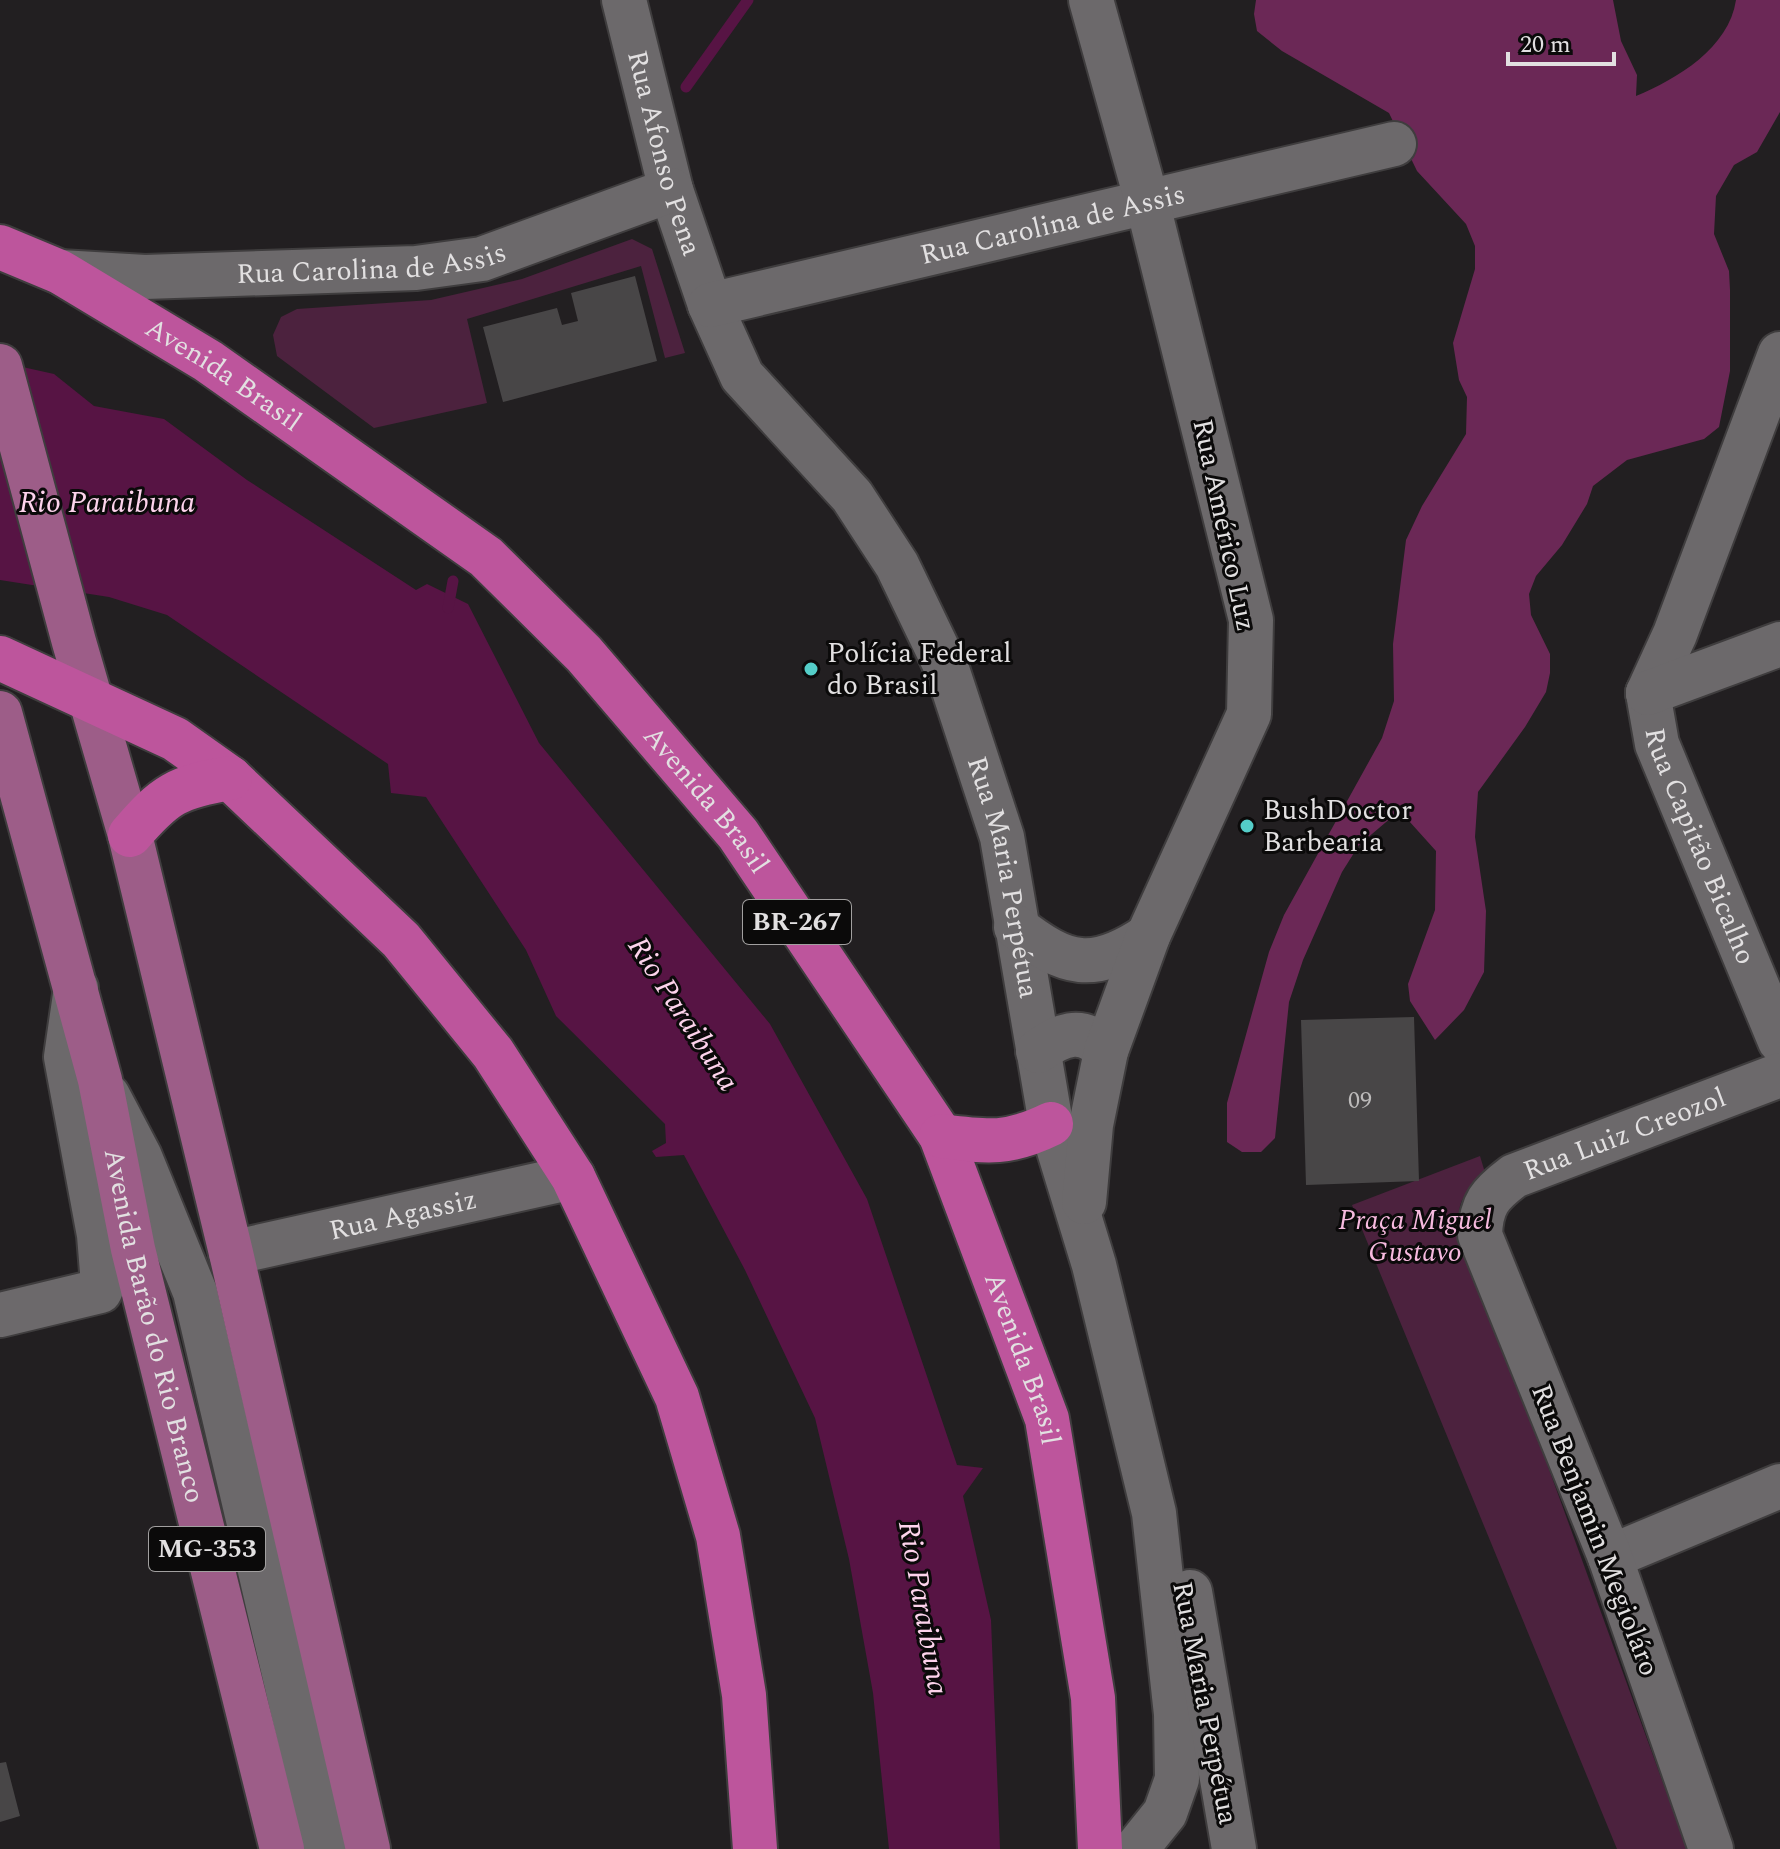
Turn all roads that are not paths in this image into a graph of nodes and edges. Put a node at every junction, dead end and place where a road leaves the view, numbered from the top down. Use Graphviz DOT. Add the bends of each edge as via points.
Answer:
graph roads {
  1 [pos="624,0"];
  2 [pos="1091,0"];
  3 [pos="1394,144"];
  4 [pos="671,190"];
  5 [pos="1148,205"];
  6 [pos="0,247"];
  7 [pos="60,272"];
  8 [pos="710,305"];
  9 [pos="1780,354"];
  10 [pos="0,366"];
  11 [pos="1780,644"];
  12 [pos="0,658"];
  13 [pos="1648,693"];
  14 [pos="90,698"];
  15 [pos="0,713"];
  16 [pos="230,778"];
  17 [pos="130,835"];
  18 [pos="1016,927"];
  19 [pos="1148,936"];
  20 [pos="76,988"];
  21 [pos="1780,1041"];
  22 [pos="1038,1051"];
  23 [pos="1106,1051"];
  24 [pos="1780,1075"];
  25 [pos="100,1080"];
  26 [pos="1051,1124"];
  27 [pos="941,1136"];
  28 [pos="204,1142"];
  29 [pos="573,1177"];
  30 [pos="1481,1212"];
  31 [pos="1082,1225"];
  32 [pos="231,1253"];
  33 [pos="195,1292"];
  34 [pos="0,1315"];
  35 [pos="1780,1486"];
  36 [pos="1154,1513"];
  37 [pos="1610,1557"];
  38 [pos="282,1849"];
  39 [pos="325,1849"];
  40 [pos="368,1849"];
  41 [pos="755,1849"];
  42 [pos="1100,1849"];
  43 [pos="1136,1849"];
  44 [pos="1234,1849"];
  45 [pos="1711,1849"];
  1 -- 4 [label="street, Rua Afonso Pena"];
  2 -- 5 [label="street, Rua Américo Luz"];
  3 -- 5 [label="street, Rua Carolina de Assis"];
  4 -- 7 [label="street, Rua Carolina de Assis" via="482,259 416,268 145,277"];
  4 -- 8 [label="street, Rua Afonso Pena"];
  5 -- 8 [label="street, Rua Carolina de Assis"];
  5 -- 19 [label="street, Rua Américo Luz" via="1251,620 1249,714"];
  6 -- 7 [label="highway, Avenida Brasil / BR-267"];
  7 -- 27 [label="highway, Avenida Brasil / BR-267" via="208,361 486,557 584,654 738,834"];
  8 -- 18 [label="street, Rua Maria Perpétua" via="742,376 852,496 897,565 947,669 976,754 1002,837"];
  9 -- 13 [label="street"];
  10 -- 14 [label="main road, Avenida Barão do Rio Branco"];
  11 -- 13 [label="street"];
  12 -- 14 [label="highway"];
  13 -- 21 [label="street, Rua Capitão Bicalho" via="1657,744"];
  14 -- 16 [label="highway" via="175,739"];
  14 -- 17 [label="main road, Avenida Barão do Rio Branco"];
  15 -- 20 [label="main road, Avenida Barão do Rio Branco / MG-353"];
  16 -- 17 [label="highway" via="187,786 157,804"];
  16 -- 29 [label="highway" via="401,940 493,1053"];
  17 -- 28 [label="main road, Avenida Barão do Rio Branco"];
  18 -- 19 [label="street" via="1055,954 1089,962 1127,950"];
  18 -- 22 [label="street, Rua Maria Perpétua"];
  19 -- 23 [label="street, Rua Américo Luz"];
  20 -- 25 [label="main road, Avenida Barão do Rio Branco / MG-353"];
  20 -- 34 [label="street" via="66,1057 105,1273 100,1291"];
  22 -- 23 [label="street" via="1073,1033 1096,1040"];
  22 -- 26 [label="street, Rua Maria Perpétua"];
  23 -- 31 [label="street, Rua Américo Luz" via="1091,1125"];
  24 -- 30 [label="street, Rua Luiz Creozol" via="1514,1176 1490,1194"];
  25 -- 33 [label="street, Avenida Barão do Rio Branco" via="140,1157"];
  25 -- 38 [label="main road, Avenida Barão do Rio Branco / MG-353" via="133,1249"];
  26 -- 27 [label="highway" via="1019,1139"];
  26 -- 31 [label="street, Rua Maria Perpétua"];
  27 -- 42 [label="highway, Avenida Brasil / BR-267" via="1047,1419 1093,1698"];
  28 -- 32 [label="main road, Avenida Barão do Rio Branco"];
  28 -- 33 [label="street, Avenida Barão do Rio Branco" via="193,1254"];
  29 -- 32 [label="street, Rua Agassiz"];
  29 -- 41 [label="highway" via="677,1397 718,1536 744,1695"];
  30 -- 37 [label="street, Rua Benjamin Megioláro" via="1480,1235"];
  31 -- 36 [label="street, Rua Maria Perpétua"];
  32 -- 40 [label="main road, Avenida Barão do Rio Branco"];
  33 -- 39 [label="street, Avenida Barão do Rio Branco"];
  35 -- 37 [label="street"];
  36 -- 43 [label="street, Rua Maria Perpétua" via="1176,1714 1177,1779 1165,1813"];
  36 -- 44 [label="street, Rua Maria Perpétua" via="1190,1591"];
  37 -- 45 [label="street, Rua Benjamin Megioláro"];
}
